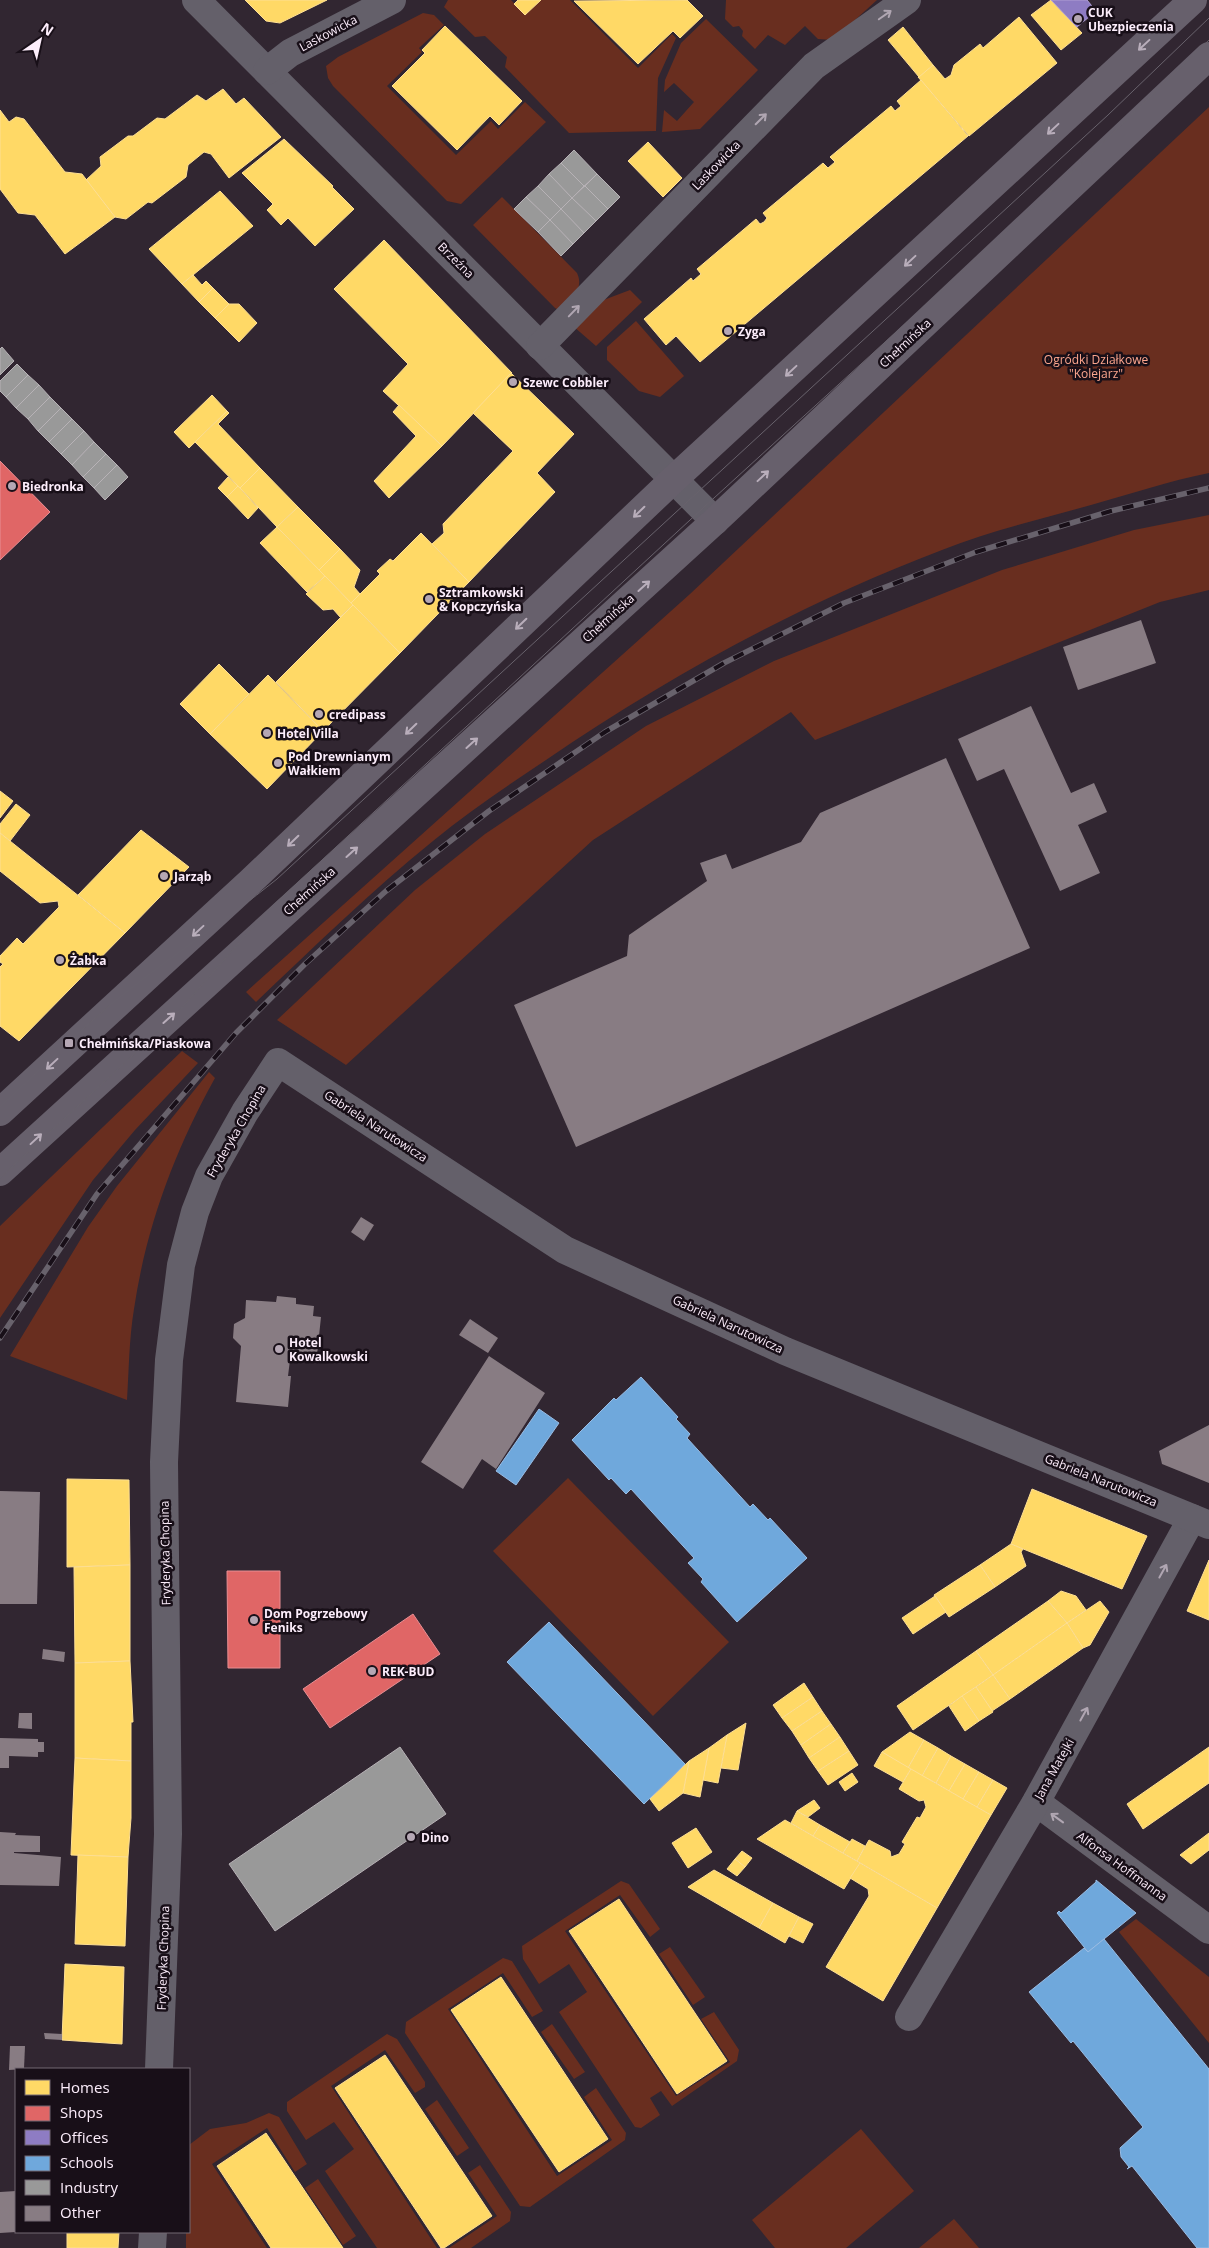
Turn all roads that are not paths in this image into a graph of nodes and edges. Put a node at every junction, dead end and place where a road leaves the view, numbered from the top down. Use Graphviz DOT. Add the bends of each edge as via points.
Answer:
graph roads {
  1 [pos="196,0"];
  2 [pos="392,0"];
  3 [pos="906,0"];
  4 [pos="1193,0"];
  5 [pos="1209,56"];
  6 [pos="267,71"];
  7 [pos="540,346"];
  8 [pos="674,479"];
  9 [pos="715,521"];
  10 [pos="278,1062"];
  11 [pos="0,1112"];
  12 [pos="0,1172"];
  13 [pos="1201,1521"];
  14 [pos="1036,1802"];
  15 [pos="1209,1930"];
  16 [pos="909,2017"];
  17 [pos="159,2068"];
  18 [pos="153,2233"];
  19 [pos="152,2248"];
  1 -- 6 [label="street, Brzeźna"];
  2 -- 6 [label="street, Laskowicka" via="290,53"];
  7 -- 3 [label="street, Laskowicka, one-way" via="814,66"];
  4 -- 8 [label="main road, one-way"];
  9 -- 5 [label="main road, Chełmińska, one-way"];
  6 -- 7 [label="street, Brzeźna"];
  7 -- 8 [label="street, Brzeźna"];
  8 -- 9 [label="street, Brzeźna"];
  8 -- 11 [label="main road, one-way" via="256,877"];
  12 -- 9 [label="main road, Chełmińska, one-way"];
  10 -- 13 [label="street, Gabriela Narutowicza" via="566,1250 785,1351"];
  10 -- 17 [label="street, Fryderyka Chopina" via="209,1176 195,1212 181,1265 169,1360 164,1462 168,1834"];
  14 -- 13 [label="street, Jana Matejki, one-way"];
  15 -- 14 [label="street, Alfonsa Hoffmanna, one-way"];
  14 -- 16 [label="street, Jana Matejki"];
  18 -- 19 [label="street"];
}
